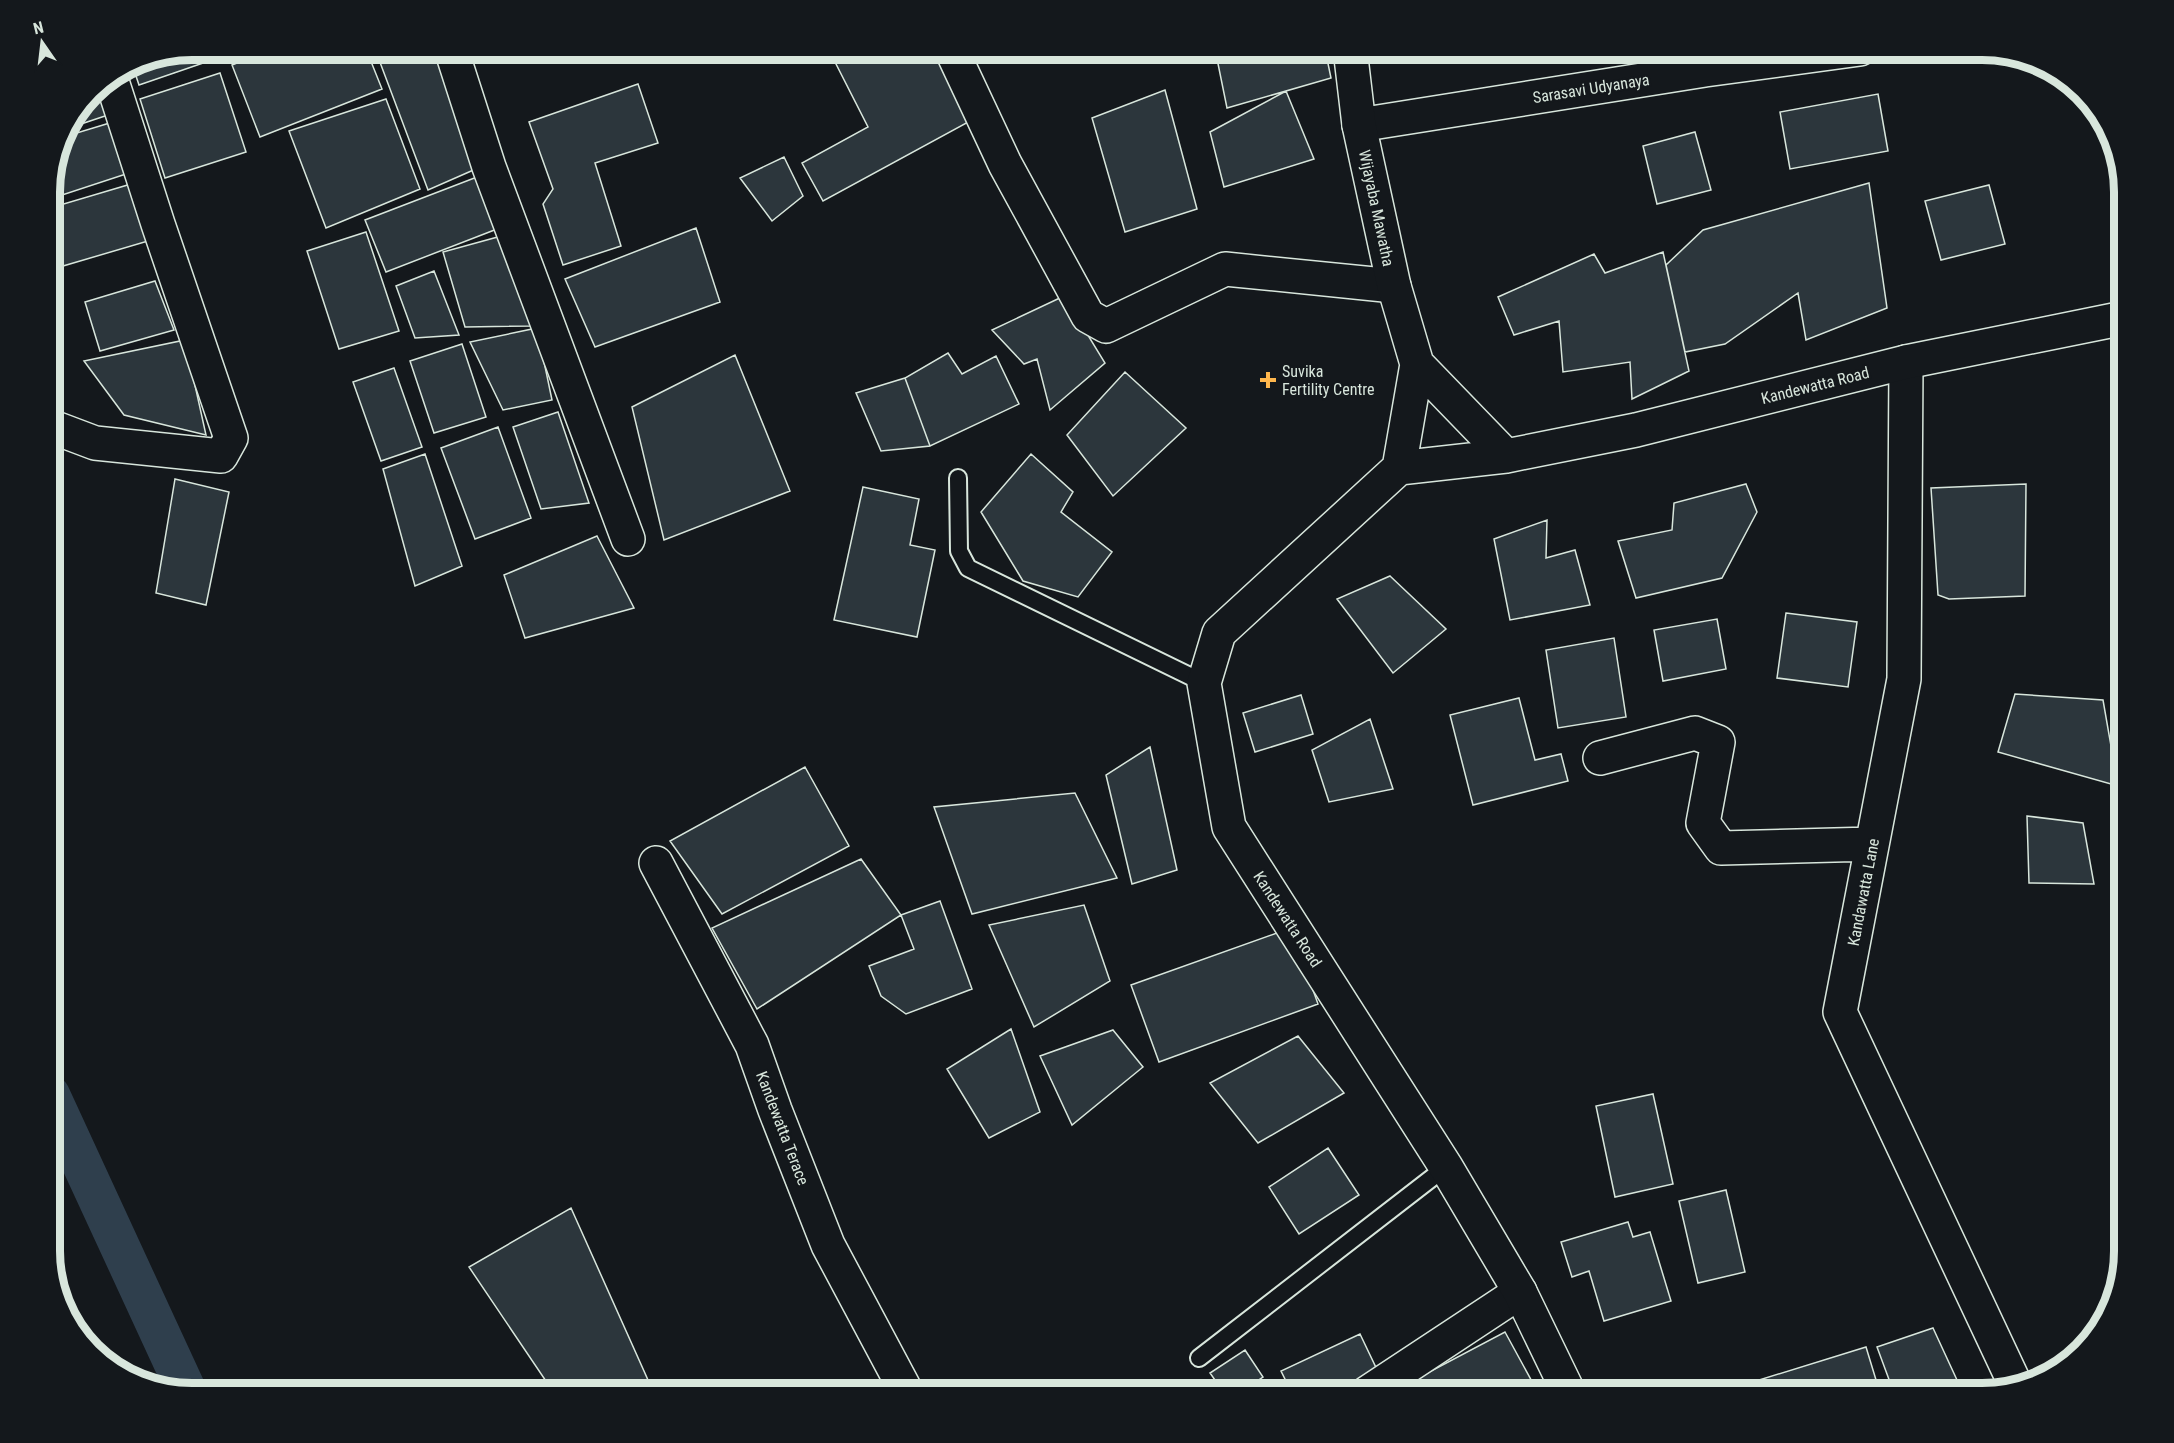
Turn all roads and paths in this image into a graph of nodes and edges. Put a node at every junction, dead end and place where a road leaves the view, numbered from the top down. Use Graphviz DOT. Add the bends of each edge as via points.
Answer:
graph roads {
  1 [pos="454,60"];
  2 [pos="956,60"];
  3 [pos="1351,60"];
  4 [pos="1703,60"];
  5 [pos="114,86"];
  6 [pos="1359,125"];
  7 [pos="1394,286"];
  8 [pos="2114,320"];
  9 [pos="1906,362"];
  10 [pos="1417,364"];
  11 [pos="60,430"];
  12 [pos="1506,456"];
  13 [pos="1399,468"];
  14 [pos="958,478"];
  15 [pos="628,539"];
  16 [pos="1204,683"];
  17 [pos="1600,758"];
  18 [pos="1872,844"];
  19 [pos="656,863"];
  20 [pos="1446,1167"];
  21 [pos="1520,1292"];
  22 [pos="1199,1358"];
  23 [pos="2013,1379"];
  24 [pos="901,1383"];
  25 [pos="1383,1383"];
  26 [pos="1564,1383"];
  1 -- 15 [label="street" via="489,167"];
  2 -- 7 [label="street" via="1005,165 1088,316 1106,326 1225,269"];
  3 -- 6 [label="street, Wijayaba Mawatha"];
  4 -- 6 [label="street, Sarasavi Udyanaya"];
  5 -- 11 [label="street" via="231,438 221,456 95,443"];
  6 -- 7 [label="street, Wijayaba Mawatha"];
  7 -- 10 [label="street, Wijayaba Mawatha"];
  8 -- 9 [label="street, Kandewatta Road"];
  9 -- 12 [label="street, Kandewatta Road" via="1636,430"];
  9 -- 18 [label="street, Kandawatta Lane" via="1904,679"];
  10 -- 12 [label="street"];
  10 -- 13 [label="street"];
  12 -- 13 [label="street, Kandewatta Road"];
  13 -- 16 [label="street, Kandewatta Road" via="1219,633"];
  14 -- 16 [label="lane" via="959,551 968,568"];
  16 -- 20 [label="street, Kandewatta Road" via="1229,827"];
  17 -- 18 [label="street" via="1695,733 1718,742 1703,823 1721,848"];
  18 -- 23 [label="street, Kandawatta Lane" via="1840,1012"];
  19 -- 24 [label="street, Kandewatta Terace" via="752,1045 828,1245"];
  20 -- 21 [label="street, Kandewatta Road"];
  20 -- 22 [label="lane"];
  21 -- 25 [label="street"];
  21 -- 26 [label="street, Kandewatta Road"];
}
